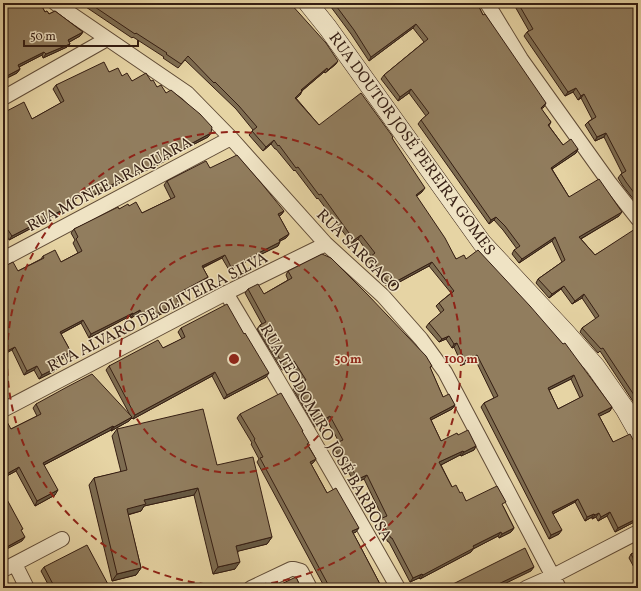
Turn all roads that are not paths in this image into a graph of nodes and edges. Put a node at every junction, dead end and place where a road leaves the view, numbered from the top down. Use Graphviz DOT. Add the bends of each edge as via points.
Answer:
graph roads {
  1 [pos="55,3"];
  2 [pos="308,3"];
  3 [pos="487,3"];
  4 [pos="107,39"];
  5 [pos="3,98"];
  6 [pos="231,138"];
  7 [pos="638,219"];
  8 [pos="326,244"];
  9 [pos="3,259"];
  10 [pos="226,293"];
  11 [pos="3,410"];
  12 [pos="638,432"];
  13 [pos="638,532"];
  14 [pos="62,539"];
  15 [pos="9,567"];
  16 [pos="556,582"];
  17 [pos="27,588"];
  18 [pos="251,588"];
  19 [pos="310,588"];
  20 [pos="398,588"];
  21 [pos="526,588"];
  1 -- 4 [label="street, RUA SARGACO"];
  2 -- 12 [label="main road, RUA DOUTOR JOSÉ PEREIRA GOMES" via="482,243 595,366"];
  3 -- 7 [label="street" via="521,59"];
  4 -- 5 [label="street"];
  4 -- 6 [label="street, RUA SARGACO" via="186,93"];
  6 -- 8 [label="street, RUA SARGACO"];
  6 -- 9 [label="street, RUA MONTE ARAQUARA"];
  8 -- 10 [label="street, RUA ALVARO DE OLIVEIRA SILVA"];
  8 -- 16 [label="street, RUA SARGACO" via="383,296 421,339 445,372"];
  10 -- 11 [label="street, RUA ALVARO DE OLIVEIRA SILVA"];
  10 -- 20 [label="street, RUA TEODOMIRO JOSÉ BARBOSA"];
  13 -- 16 [label="street"];
  14 -- 15 [label="street"];
  15 -- 17 [label="street"];
  16 -- 21 [label="street"];
  18 -- 19 [label="street" via="294,569 301,571"];
}
